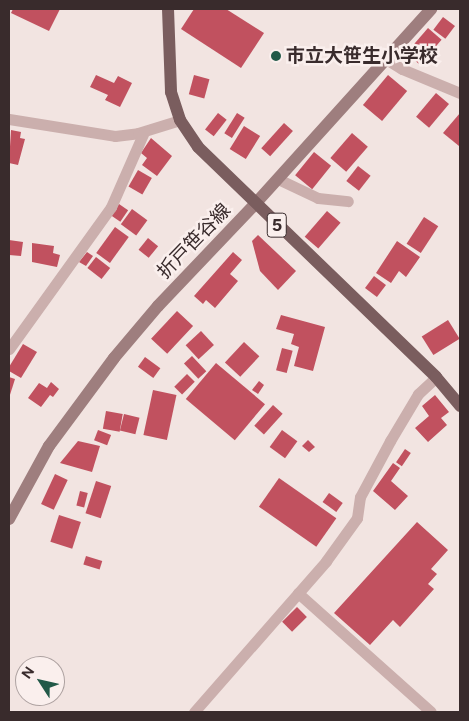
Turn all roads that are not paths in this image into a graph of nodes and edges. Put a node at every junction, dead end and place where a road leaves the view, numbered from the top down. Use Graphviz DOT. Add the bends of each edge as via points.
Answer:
graph roads {
  1 [pos="168,9"];
  2 [pos="431,9"];
  3 [pos="386,59"];
  4 [pos="460,92"];
  5 [pos="9,119"];
  6 [pos="180,120"];
  7 [pos="144,132"];
  8 [pos="278,179"];
  9 [pos="348,201"];
  10 [pos="256,204"];
  11 [pos="9,349"];
  12 [pos="436,377"];
  13 [pos="460,406"];
  14 [pos="9,519"];
  15 [pos="298,593"];
  16 [pos="194,712"];
  17 [pos="431,712"];
  1 -- 6 [label="main road, 5" via="168,71"];
  2 -- 3 [label="main road, 折戸笹谷線"];
  3 -- 4 [label="street" via="402,69"];
  3 -- 8 [label="main road, 折戸笹谷線"];
  5 -- 7 [label="street" via="115,136"];
  6 -- 7 [label="street"];
  6 -- 10 [label="main road, 5" via="198,147"];
  7 -- 11 [label="street" via="111,207"];
  8 -- 9 [label="street" via="318,198"];
  8 -- 10 [label="main road, 折戸笹谷線"];
  10 -- 12 [label="main road, 5"];
  10 -- 14 [label="main road, 折戸笹谷線" via="158,306 98,378 49,446"];
  12 -- 13 [label="main road, 5"];
  12 -- 15 [label="street" via="418,394 390,441 360,497 357,518"];
  15 -- 16 [label="street"];
  15 -- 17 [label="street"];
}
